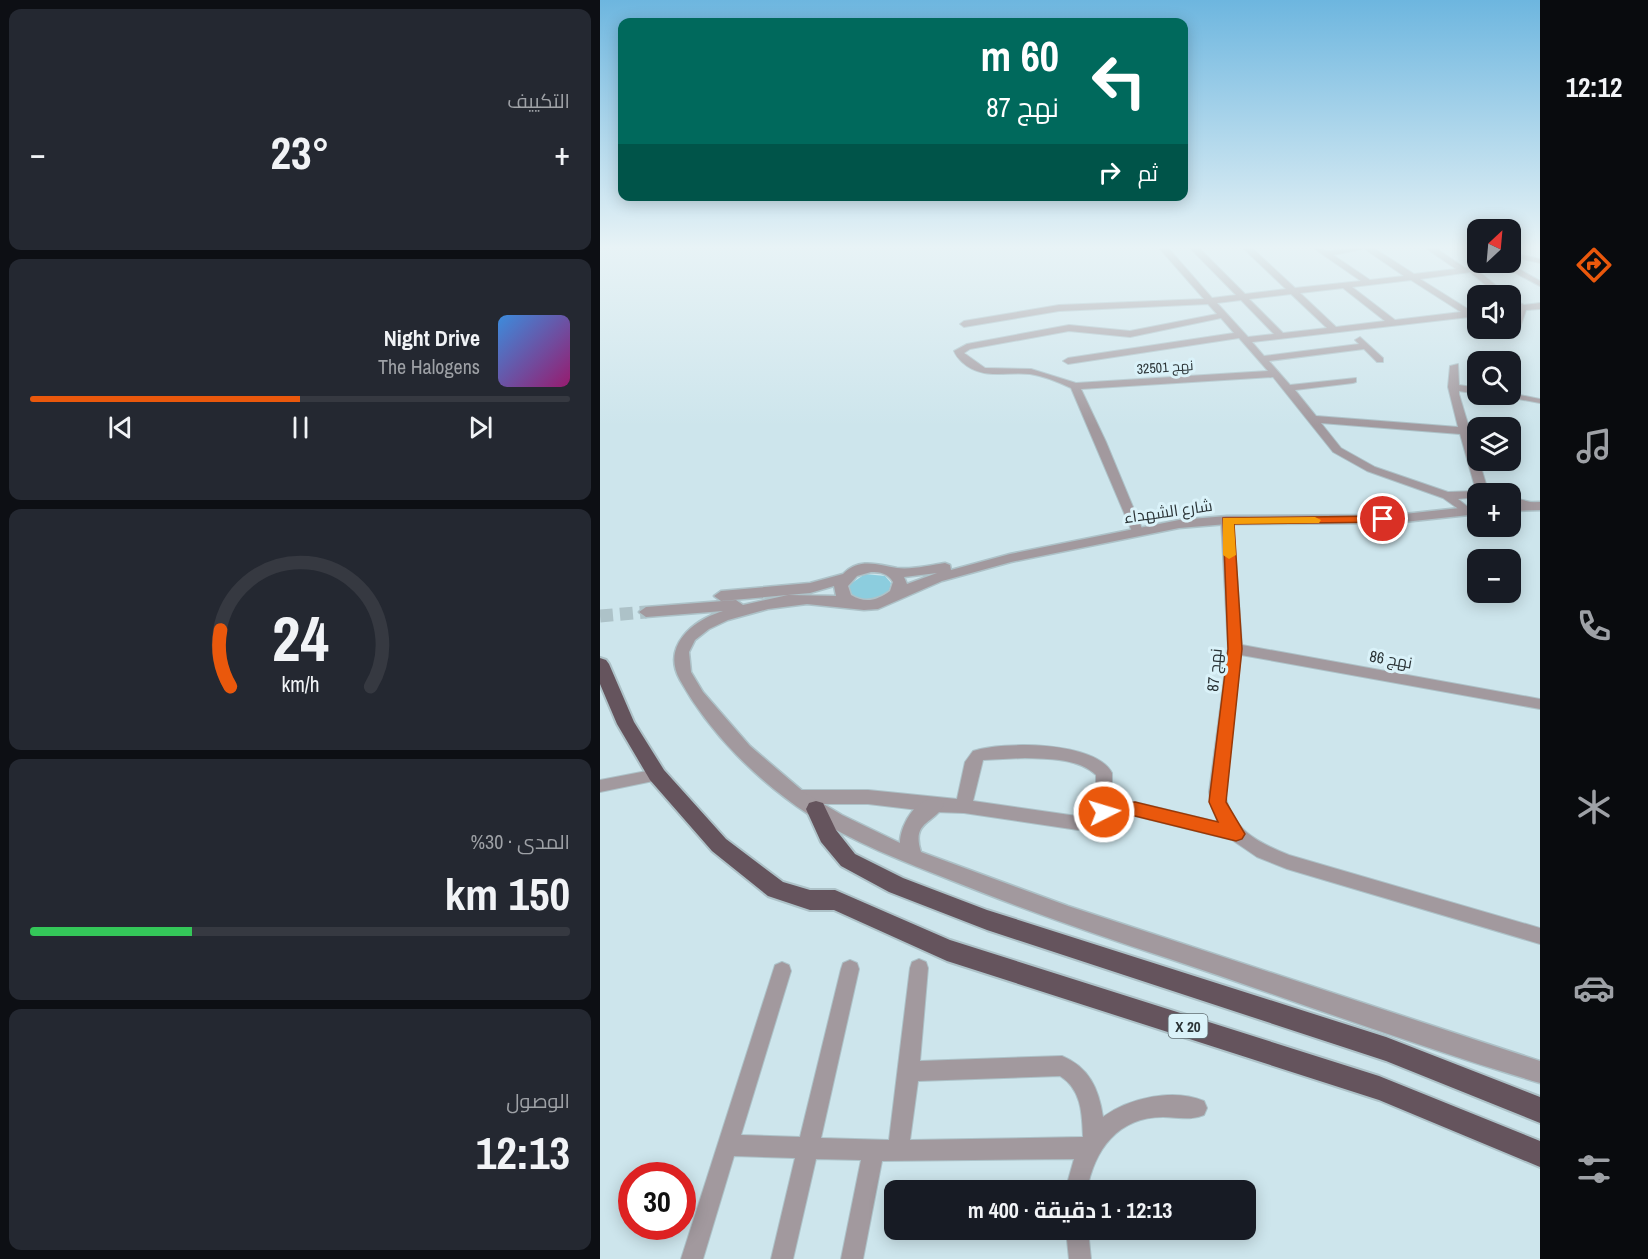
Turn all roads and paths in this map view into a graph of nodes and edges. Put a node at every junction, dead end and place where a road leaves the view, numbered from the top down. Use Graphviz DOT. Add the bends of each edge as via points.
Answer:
graph roads {
  1 [pos="1066,308"];
  2 [pos="1218,308"];
  3 [pos="1253,308"];
  4 [pos="1311,308"];
  5 [pos="1374,308"];
  6 [pos="1522,308"];
  7 [pos="1521,311"];
  8 [pos="1467,314"];
  9 [pos="1225,315"];
  10 [pos="1392,322"];
  11 [pos="964,324"];
  12 [pos="1348,327"];
  13 [pos="1334,329"];
  14 [pos="1279,336"];
  15 [pos="1244,338"];
  16 [pos="1366,346"];
  17 [pos="1294,355"];
  18 [pos="1261,359"];
  19 [pos="1380,360"];
  20 [pos="1068,361"];
  21 [pos="1455,366"];
  22 [pos="1273,374"];
  23 [pos="1353,380"];
  24 [pos="1075,386"];
  25 [pos="1453,387"];
  26 [pos="1288,388"];
  27 [pos="1467,389"];
  28 [pos="1521,398"];
  29 [pos="1537,401"];
  30 [pos="1312,419"];
  31 [pos="1463,431"];
  32 [pos="1480,483"];
  33 [pos="1467,495"];
  34 [pos="1447,496"];
  35 [pos="1521,502"];
  36 [pos="1538,506"];
  37 [pos="1467,507"];
  38 [pos="1521,507"];
  39 [pos="1467,511"];
  40 [pos="1227,520"];
  41 [pos="1137,531"];
  42 [pos="1010,558"];
  43 [pos="895,573"];
  44 [pos="845,578"];
  45 [pos="897,593"];
  46 [pos="788,600"];
  47 [pos="850,602"];
  48 [pos="1235,649"];
  49 [pos="600,664"];
  50 [pos="1540,704"];
  51 [pos="657,775"];
  52 [pos="600,786"];
  53 [pos="797,797"];
  54 [pos="935,805"];
  55 [pos="964,806"];
  56 [pos="816,810"];
  57 [pos="1104,812"];
  58 [pos="1231,827"];
  59 [pos="914,857"];
  60 [pos="1540,936"];
  61 [pos="919,968"];
  62 [pos="850,969"];
  63 [pos="782,971"];
  64 [pos="909,1071"];
  65 [pos="1540,1072"];
  66 [pos="1197,1108"];
  67 [pos="1540,1110"];
  68 [pos="1091,1143"];
  69 [pos="727,1144"];
  70 [pos="807,1149"];
  71 [pos="874,1150"];
  72 [pos="898,1151"];
  73 [pos="1540,1154"];
  74 [pos="1078,1180"];
  75 [pos="1078,1240"];
  76 [pos="692,1259"];
  77 [pos="782,1259"];
  78 [pos="852,1259"];
  79 [pos="1080,1259"];
  1 -- 11 [label="street"];
  2 -- 9 [label="street"];
  3 -- 14 [label="street"];
  4 -- 13 [label="street"];
  5 -- 10 [label="street"];
  6 -- 7 [label="street"];
  8 -- 10 [label="street"];
  9 -- 15 [label="street"];
  9 -- 24 [label="street" via="1130,334 1073,328 959,351 975,370 1040,373"];
  10 -- 12 [label="street"];
  12 -- 13 [label="street"];
  12 -- 16 [label="street"];
  13 -- 14 [label="street"];
  14 -- 15 [label="street"];
  14 -- 17 [label="street"];
  15 -- 18 [label="street"];
  15 -- 20 [label="street"];
  16 -- 17 [label="street"];
  16 -- 19 [label="street"];
  17 -- 18 [label="street"];
  18 -- 22 [label="street"];
  21 -- 25 [label="street"];
  22 -- 24 [label="street, نهج 32501"];
  22 -- 26 [label="street"];
  23 -- 26 [label="street"];
  24 -- 41 [label="street"];
  25 -- 27 [label="street"];
  25 -- 31 [label="street"];
  26 -- 30 [label="street"];
  28 -- 29 [label="street"];
  30 -- 31 [label="street"];
  30 -- 34 [label="street" via="1328,441 1350,459"];
  31 -- 32 [label="street"];
  33 -- 34 [label="street"];
  34 -- 37 [label="street"];
  35 -- 36 [label="street"];
  36 -- 38 [label="street"];
  39 -- 40 [label="street, شارع الشهداء" via="1395,519"];
  40 -- 41 [label="street, شارع الشهداء"];
  40 -- 48 [label="street, نهج 87"];
  41 -- 42 [label="street, شارع الشهداء"];
  42 -- 43 [label="street"];
  42 -- 45 [label="street"];
  43 -- 44 [label="street" via="870,567"];
  43 -- 45 [label="street" via="900,582"];
  44 -- 46 [label="street" via="803,588 645,608"];
  44 -- 47 [label="street" via="841,591"];
  45 -- 47 [label="street" via="876,605"];
  46 -- 47 [label="street"];
  46 -- 53 [label="street" via="735,610 710,621 690,637 680,665 689,686 724,731"];
  48 -- 50 [label="street, نهج 86"];
  48 -- 58 [label="street, نهج 87" via="1217,792 1217,802"];
  49 -- 51 [label="highway" via="626,724"];
  51 -- 52 [label="street"];
  51 -- 73 [label="highway, X 20" via="719,845 776,890 804,899 835,900 946,950 1379,1088"];
  53 -- 54 [label="street" via="868,797"];
  53 -- 56 [label="street"];
  54 -- 55 [label="street"];
  54 -- 59 [label="street" via="918,816 909,832"];
  55 -- 57 [label="street" via="1078,823"];
  55 -- 57 [label="street" via="978,755 1006,750 1095,762 1104,773"];
  56 -- 59 [label="street" via="877,843"];
  56 -- 67 [label="highway, X 20" via="828,836 848,860 896,885 987,920 1386,1049"];
  57 -- 58 [label="street" via="1135,809"];
  58 -- 60 [label="street" via="1266,854 1311,870"];
  59 -- 65 [label="street" via="1085,923"];
  61 -- 64 [label="street"];
  62 -- 70 [label="street"];
  63 -- 69 [label="street"];
  64 -- 68 [label="street" via="1062,1066 1075,1072 1090,1096"];
  64 -- 72 [label="street"];
  66 -- 68 [label="street" via="1150,1107 1132,1111 1115,1119"];
  68 -- 72 [label="street"];
  68 -- 74 [label="street"];
  69 -- 70 [label="street"];
  69 -- 76 [label="street"];
  70 -- 71 [label="street"];
  70 -- 77 [label="street"];
  71 -- 72 [label="street"];
  71 -- 78 [label="street"];
  75 -- 79 [label="street"];
}
